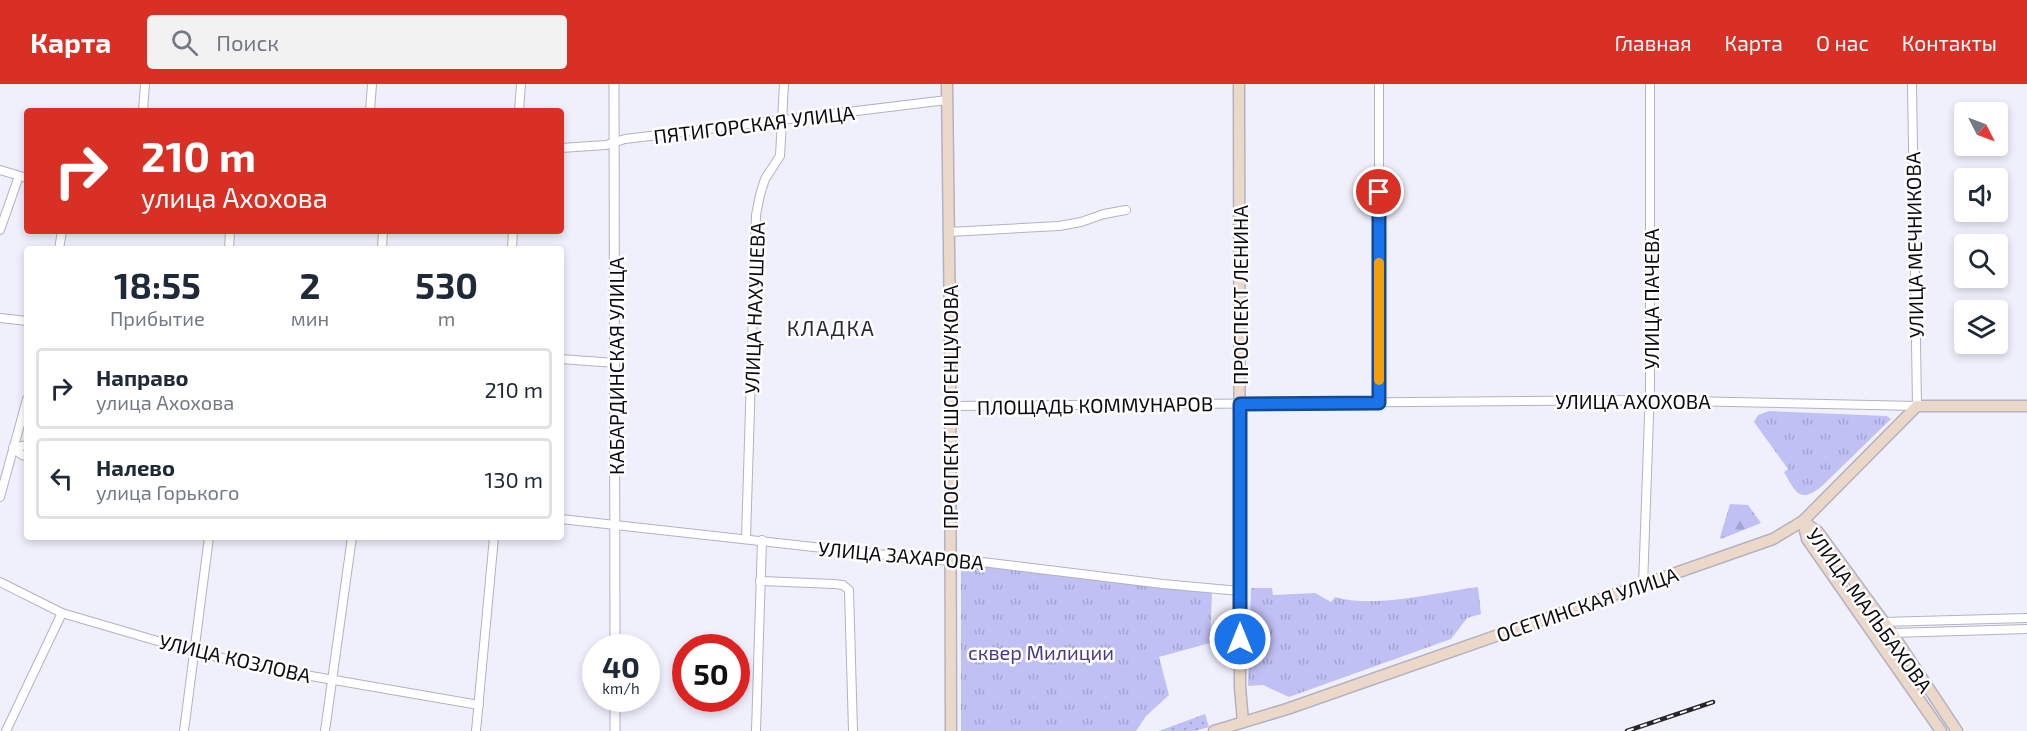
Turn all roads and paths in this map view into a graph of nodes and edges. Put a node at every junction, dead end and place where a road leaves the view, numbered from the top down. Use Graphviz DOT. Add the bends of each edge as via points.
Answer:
graph roads {
  1 [pos="145,84"];
  2 [pos="372,84"];
  3 [pos="521,84"];
  4 [pos="614,84"];
  5 [pos="784,84"];
  6 [pos="947,84"];
  7 [pos="1239,84"];
  8 [pos="1379,84"];
  9 [pos="1650,84"];
  10 [pos="1912,84"];
  11 [pos="947,100"];
  12 [pos="144,108"];
  13 [pos="370,108"];
  14 [pos="519,108"];
  15 [pos="781,122"];
  16 [pos="615,142"];
  17 [pos="564,148"];
  18 [pos="0,170"];
  19 [pos="23,177"];
  20 [pos="1126,210"];
  21 [pos="0,230"];
  22 [pos="949,232"];
  23 [pos="0,318"];
  24 [pos="24,321"];
  25 [pos="564,359"];
  26 [pos="615,363"];
  27 [pos="1649,400"];
  28 [pos="1379,403"];
  29 [pos="1240,404"];
  30 [pos="950,406"];
  31 [pos="1917,406"];
  32 [pos="2027,406"];
  33 [pos="24,410"];
  34 [pos="24,446"];
  35 [pos="13,448"];
  36 [pos="24,455"];
  37 [pos="0,497"];
  38 [pos="564,519"];
  39 [pos="1803,521"];
  40 [pos="615,525"];
  41 [pos="746,538"];
  42 [pos="209,540"];
  43 [pos="352,540"];
  44 [pos="494,540"];
  45 [pos="762,540"];
  46 [pos="950,561"];
  47 [pos="760,581"];
  48 [pos="0,582"];
  49 [pos="1643,586"];
  50 [pos="1240,591"];
  51 [pos="62,613"];
  52 [pos="2027,618"];
  53 [pos="1882,622"];
  54 [pos="2027,629"];
  55 [pos="1892,633"];
  56 [pos="615,634"];
  57 [pos="195,652"];
  58 [pos="333,679"];
  59 [pos="478,705"];
  60 [pos="615,712"];
  61 [pos="1243,722"];
  62 [pos="6,731"];
  63 [pos="184,731"];
  64 [pos="325,731"];
  65 [pos="476,731"];
  66 [pos="615,731"];
  67 [pos="756,731"];
  68 [pos="853,731"];
  69 [pos="951,731"];
  70 [pos="1214,731"];
  71 [pos="1941,731"];
  72 [pos="1957,731"];
  1 -- 12 [label="street"];
  2 -- 13 [label="street"];
  3 -- 14 [label="street"];
  4 -- 16 [label="street, КАБАРДИНСКАЯ УЛИЦА"];
  5 -- 15 [label="street, УЛИЦА НАХУШЕВА"];
  6 -- 11 [label="main road, ПРОСПЕКТ ШОГЕНЦУКОВА"];
  7 -- 29 [label="main road, ПРОСПЕКТ ЛЕНИНА"];
  8 -- 28 [label="street"];
  9 -- 27 [label="street, УЛИЦА ПАЧЕВА"];
  10 -- 31 [label="street, УЛИЦА МЕЧНИКОВА"];
  11 -- 15 [label="street, ПЯТИГОРСКАЯ УЛИЦА"];
  11 -- 22 [label="main road, ПРОСПЕКТ ШОГЕНЦУКОВА"];
  15 -- 16 [label="street, ПЯТИГОРСКАЯ УЛИЦА"];
  15 -- 41 [label="street, УЛИЦА НАХУШЕВА" via="780,156 765,179 756,215"];
  16 -- 17 [label="street, ПЯТИГОРСКАЯ УЛИЦА"];
  16 -- 26 [label="street, КАБАРДИНСКАЯ УЛИЦА"];
  18 -- 19 [label="street"];
  19 -- 21 [label="street"];
  20 -- 22 [label="street" via="1059,226"];
  22 -- 30 [label="main road, ПРОСПЕКТ ШОГЕНЦУКОВА"];
  23 -- 24 [label="street"];
  25 -- 26 [label="street"];
  26 -- 40 [label="street, КАБАРДИНСКАЯ УЛИЦА"];
  27 -- 28 [label="street, УЛИЦА АХОХОВА"];
  27 -- 31 [label="street, УЛИЦА АХОХОВА"];
  27 -- 49 [label="street, УЛИЦА ПАЧЕВА"];
  28 -- 29 [label="street, УЛИЦА АХОХОВА"];
  29 -- 30 [label="street, ПЛОЩАДЬ КОММУНАРОВ"];
  29 -- 50 [label="main road, ПРОСПЕКТ ЛЕНИНА"];
  30 -- 46 [label="main road, ПРОСПЕКТ ШОГЕНЦУКОВА"];
  31 -- 32 [label="main road, УЛИЦА АХОХОВА"];
  31 -- 39 [label="main road, ОСЕТИНСКАЯ УЛИЦА"];
  33 -- 35 [label="street"];
  34 -- 35 [label="street"];
  35 -- 36 [label="street"];
  35 -- 37 [label="street"];
  38 -- 40 [label="street, УЛИЦА ЗАХАРОВА"];
  39 -- 49 [label="main road, ОСЕТИНСКАЯ УЛИЦА" via="1773,539"];
  39 -- 53 [label="main road, УЛИЦА МАЛЬБАХОВА" via="1818,532"];
  39 -- 71 [label="main road, УЛИЦА МАЛЬБАХОВА" via="1807,539"];
  40 -- 41 [label="street, УЛИЦА ЗАХАРОВА"];
  40 -- 56 [label="street, КАБАРДИНСКАЯ УЛИЦА"];
  41 -- 45 [label="street, УЛИЦА ЗАХАРОВА"];
  42 -- 57 [label="street"];
  43 -- 58 [label="street"];
  44 -- 59 [label="street"];
  45 -- 46 [label="street, УЛИЦА ЗАХАРОВА"];
  45 -- 47 [label="street"];
  46 -- 50 [label="street, УЛИЦА ЗАХАРОВА"];
  46 -- 69 [label="main road, ПРОСПЕКТ ШОГЕНЦУКОВА"];
  47 -- 67 [label="street"];
  47 -- 68 [label="street" via="834,584 849,590"];
  48 -- 51 [label="street, УЛИЦА КОЗЛОВА"];
  49 -- 61 [label="main road, ОСЕТИНСКАЯ УЛИЦА"];
  50 -- 61 [label="main road, ПРОСПЕКТ ЛЕНИНА"];
  51 -- 57 [label="street, УЛИЦА КОЗЛОВА"];
  51 -- 62 [label="street"];
  52 -- 53 [label="street"];
  53 -- 55 [label="main road, УЛИЦА МАЛЬБАХОВА"];
  54 -- 55 [label="street"];
  55 -- 72 [label="main road, УЛИЦА МАЛЬБАХОВА"];
  57 -- 58 [label="street, УЛИЦА КОЗЛОВА"];
  57 -- 63 [label="street"];
  58 -- 59 [label="street, УЛИЦА КОЗЛОВА"];
  58 -- 64 [label="street"];
  59 -- 65 [label="street"];
  60 -- 66 [label="street"];
  61 -- 70 [label="main road, ОСЕТИНСКАЯ УЛИЦА"];
}
